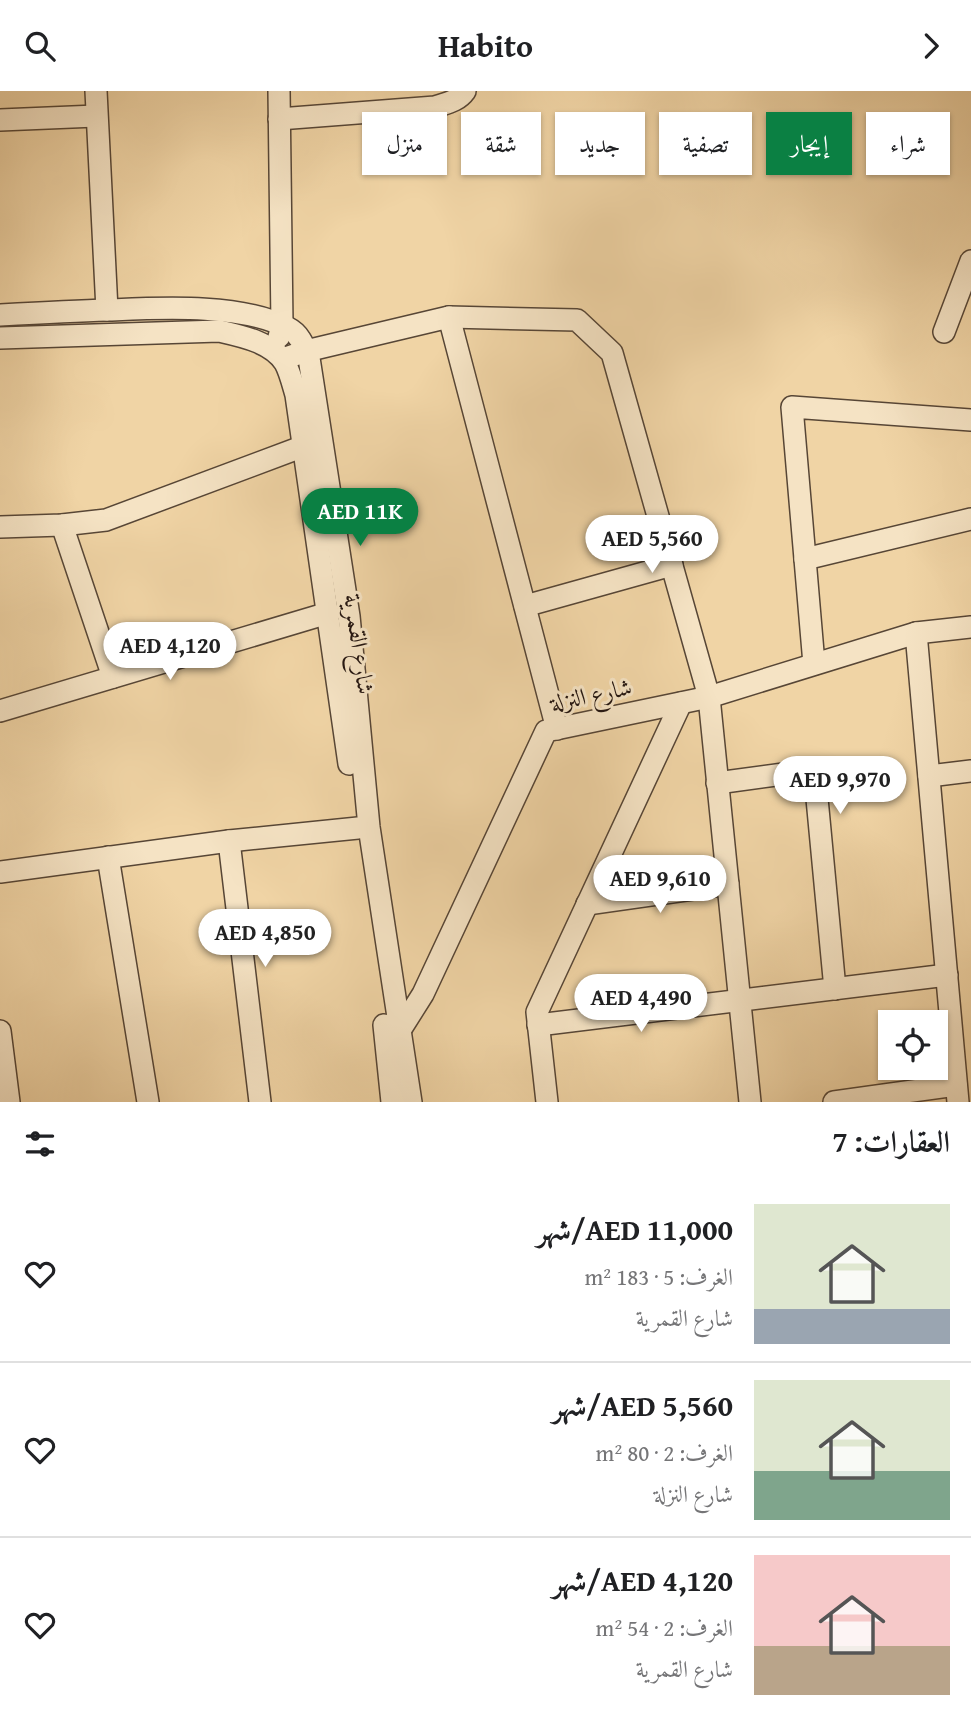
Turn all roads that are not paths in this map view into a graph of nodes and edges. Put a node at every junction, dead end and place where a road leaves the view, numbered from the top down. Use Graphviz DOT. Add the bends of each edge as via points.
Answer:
graph roads {
  1 [pos="96,91"];
  2 [pos="279,91"];
  3 [pos="465,91"];
  4 [pos="96,116"];
  5 [pos="279,119"];
  6 [pos="0,120"];
  7 [pos="971,261"];
  8 [pos="107,310"];
  9 [pos="0,315"];
  10 [pos="449,317"];
  11 [pos="282,325"];
  12 [pos="944,332"];
  13 [pos="0,338"];
  14 [pos="306,351"];
  15 [pos="279,356"];
  16 [pos="971,420"];
  17 [pos="304,446"];
  18 [pos="971,519"];
  19 [pos="62,525"];
  20 [pos="0,527"];
  21 [pos="805,559"];
  22 [pos="672,565"];
  23 [pos="525,606"];
  24 [pos="328,613"];
  25 [pos="971,627"];
  26 [pos="916,633"];
  27 [pos="814,664"];
  28 [pos="113,677"];
  29 [pos="709,697"];
  30 [pos="681,703"];
  31 [pos="0,711"];
  32 [pos="557,729"];
  33 [pos="971,771"];
  34 [pos="929,776"];
  35 [pos="718,783"];
  36 [pos="358,828"];
  37 [pos="229,841"];
  38 [pos="108,857"];
  39 [pos="0,872"];
  40 [pos="728,884"];
  41 [pos="587,904"];
  42 [pos="947,975"];
  43 [pos="835,989"];
  44 [pos="740,1001"];
  45 [pos="538,1025"];
  46 [pos="0,1031"];
  47 [pos="399,1032"];
  48 [pos="960,1094"];
  49 [pos="860,1100"];
  50 [pos="9,1102"];
  51 [pos="148,1102"];
  52 [pos="260,1102"];
  53 [pos="392,1102"];
  54 [pos="411,1102"];
  55 [pos="547,1102"];
  56 [pos="750,1102"];
  57 [pos="834,1102"];
  1 -- 4 [label="street"];
  2 -- 5 [label="street"];
  3 -- 5 [label="street" via="435,107"];
  4 -- 6 [label="street"];
  4 -- 8 [label="street"];
  5 -- 11 [label="street"];
  7 -- 12 [label="street"];
  8 -- 9 [label="street"];
  8 -- 11 [label="street" via="233,312"];
  10 -- 14 [label="street"];
  10 -- 22 [label="street" via="577,320 612,353"];
  10 -- 23 [label="street"];
  11 -- 14 [label="street" via="300,338"];
  11 -- 15 [label="street"];
  13 -- 15 [label="street" via="219,331 263,344"];
  14 -- 15 [label="street"];
  14 -- 47 [label="street" via="349,615 369,827"];
  15 -- 17 [label="street, شارع القمرية" via="296,395"];
  16 -- 21 [label="street" via="792,407"];
  17 -- 19 [label="street" via="106,520"];
  17 -- 24 [label="street, شارع القمرية"];
  18 -- 21 [label="street"];
  19 -- 20 [label="street"];
  19 -- 28 [label="street"];
  21 -- 27 [label="street"];
  22 -- 23 [label="street"];
  22 -- 29 [label="street"];
  23 -- 32 [label="street"];
  24 -- 28 [label="street"];
  24 -- 36 [label="street, شارع القمرية"];
  25 -- 26 [label="street, شارع النزلة"];
  26 -- 27 [label="street, شارع النزلة"];
  26 -- 34 [label="street"];
  27 -- 29 [label="street, شارع النزلة"];
  28 -- 31 [label="street"];
  29 -- 30 [label="street, شارع النزلة"];
  29 -- 35 [label="street"];
  30 -- 32 [label="street, شارع النزلة"];
  30 -- 41 [label="street"];
  32 -- 47 [label="street, شارع النزلة" via="546,731 423,994"];
  33 -- 34 [label="street"];
  34 -- 42 [label="street"];
  35 -- 40 [label="street"];
  35 -- 43 [label="street" via="798,772 813,779"];
  36 -- 37 [label="street"];
  36 -- 53 [label="street, شارع القمرية"];
  37 -- 38 [label="street"];
  37 -- 52 [label="street"];
  38 -- 39 [label="street"];
  38 -- 51 [label="street"];
  40 -- 41 [label="street"];
  40 -- 44 [label="street"];
  41 -- 45 [label="street" via="537,1012"];
  42 -- 43 [label="street"];
  42 -- 48 [label="street"];
  43 -- 44 [label="street"];
  44 -- 45 [label="street"];
  44 -- 56 [label="street"];
  45 -- 55 [label="street"];
  46 -- 50 [label="street"];
  47 -- 54 [label="street"];
  48 -- 49 [label="street"];
  49 -- 57 [label="street"];
}
